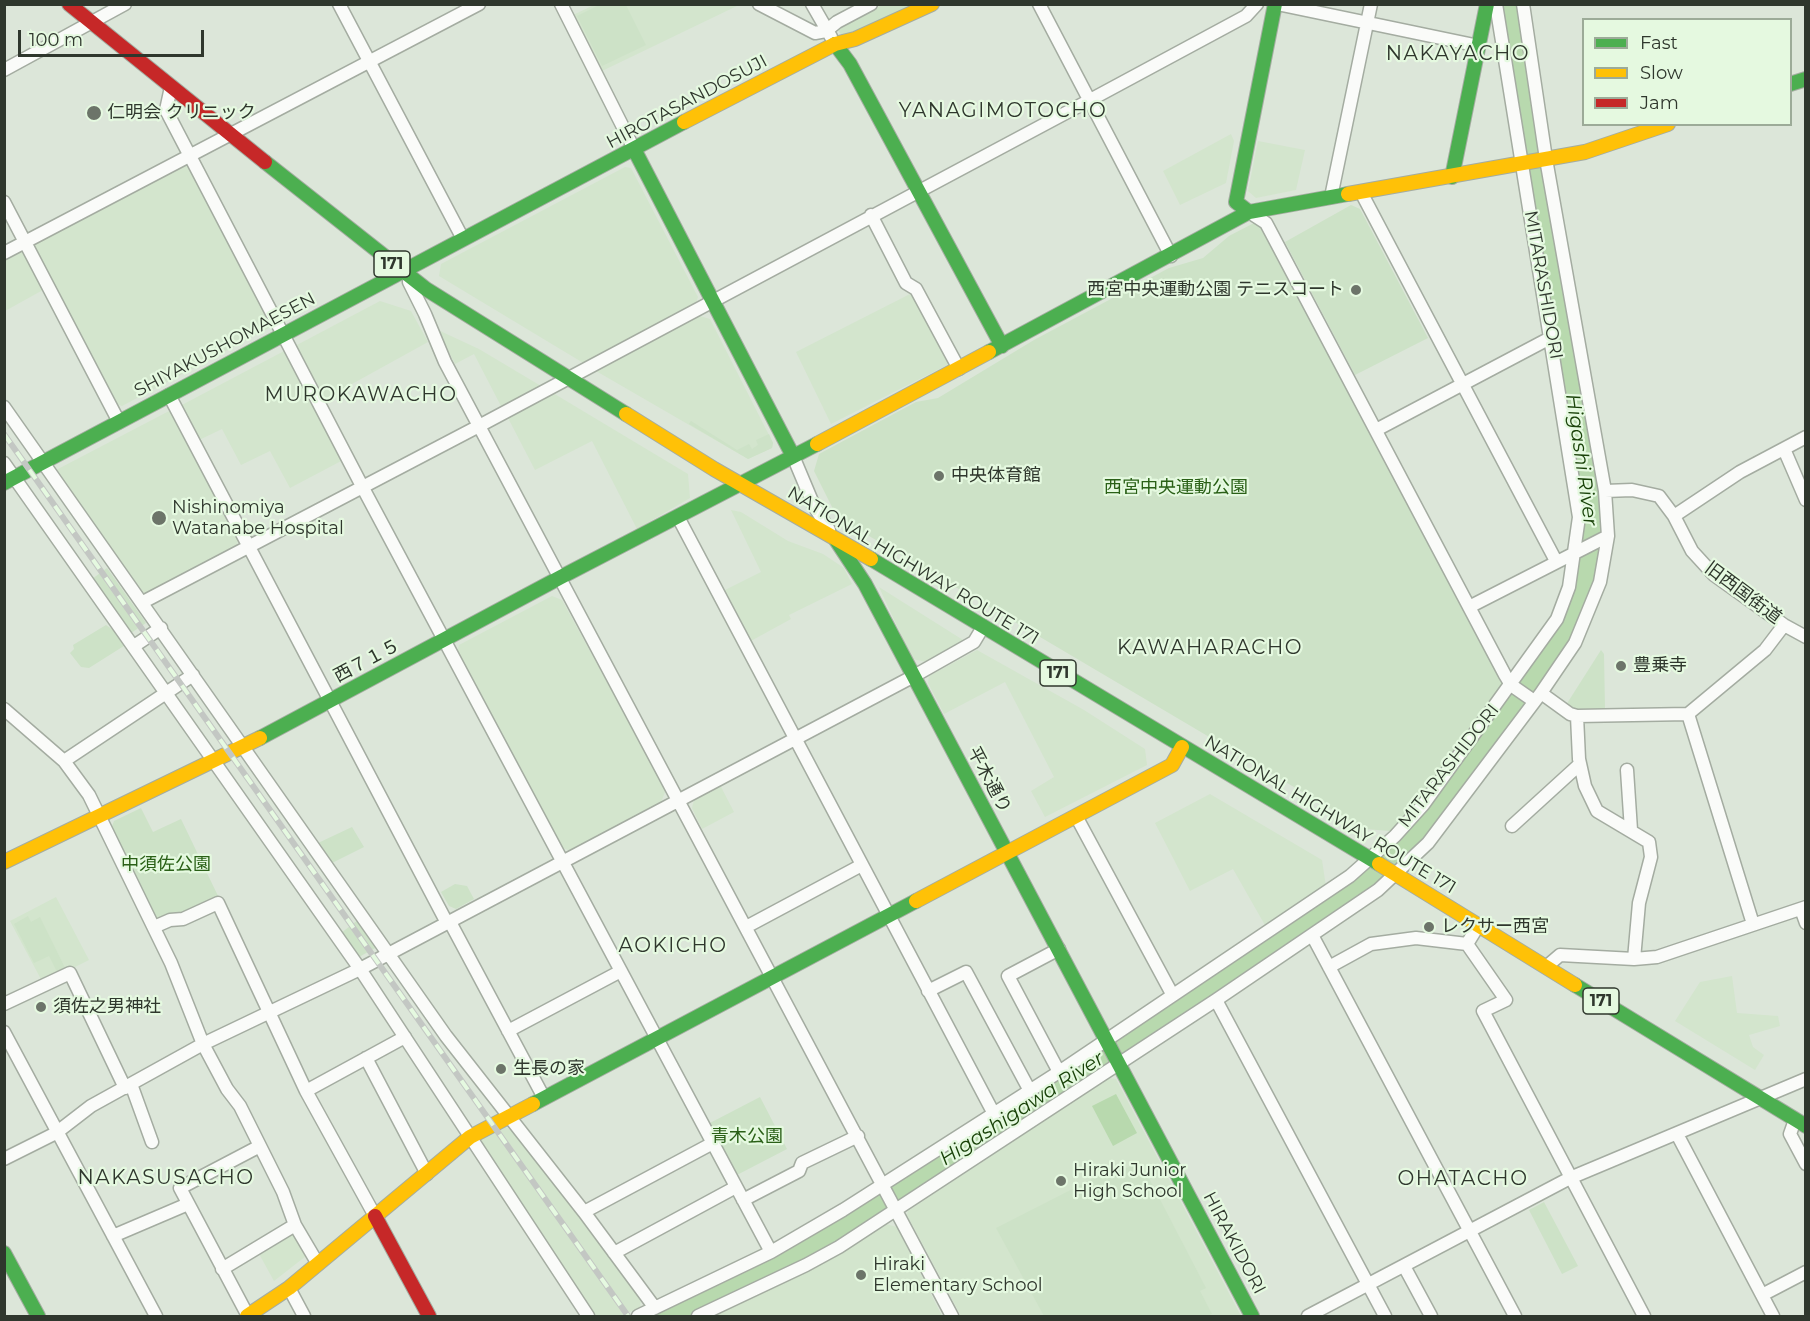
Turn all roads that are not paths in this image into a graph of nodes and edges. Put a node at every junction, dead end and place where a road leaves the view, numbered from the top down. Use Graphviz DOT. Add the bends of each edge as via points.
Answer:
graph roads {
  1 [pos="69,4"];
  2 [pos="125,4"];
  3 [pos="339,4"];
  4 [pos="479,4"];
  5 [pos="561,4"];
  6 [pos="759,4"];
  7 [pos="812,4"];
  8 [pos="871,4"];
  9 [pos="932,4"];
  10 [pos="1039,4"];
  11 [pos="1257,4"];
  12 [pos="1276,4"];
  13 [pos="1371,4"];
  14 [pos="1487,4"];
  15 [pos="1496,4"];
  16 [pos="1523,4"];
  17 [pos="111,8"];
  18 [pos="1368,21"];
  19 [pos="95,23"];
  20 [pos="826,31"];
  21 [pos="835,44"];
  22 [pos="1479,46"];
  23 [pos="369,62"];
  24 [pos="4,70"];
  25 [pos="171,87"];
  26 [pos="1090,100"];
  27 [pos="1662,126"];
  28 [pos="230,135"];
  29 [pos="635,151"];
  30 [pos="190,155"];
  31 [pos="1545,160"];
  32 [pos="1525,164"];
  33 [pos="1452,177"];
  34 [pos="918,190"];
  35 [pos="1362,194"];
  36 [pos="1331,197"];
  37 [pos="4,202"];
  38 [pos="1249,212"];
  39 [pos="871,215"];
  40 [pos="463,240"];
  41 [pos="26,242"];
  42 [pos="4,253"];
  43 [pos="1171,256"];
  44 [pos="402,272"];
  45 [pos="713,302"];
  46 [pos="283,335"];
  47 [pos="1552,337"];
  48 [pos="1002,346"];
  49 [pos="959,369"];
  50 [pos="568,378"];
  51 [pos="1462,385"];
  52 [pos="169,395"];
  53 [pos="4,407"];
  54 [pos="119,422"];
  55 [pos="479,426"];
  56 [pos="1376,430"];
  57 [pos="1806,437"];
  58 [pos="1784,449"];
  59 [pos="793,456"];
  60 [pos="43,462"];
  61 [pos="4,463"];
  62 [pos="10,480"];
  63 [pos="742,484"];
  64 [pos="363,488"];
  65 [pos="1605,491"];
  66 [pos="1806,500"];
  67 [pos="1674,516"];
  68 [pos="678,517"];
  69 [pos="834,536"];
  70 [pos="1604,537"];
  71 [pos="248,546"];
  72 [pos="1580,550"];
  73 [pos="1556,561"];
  74 [pos="561,577"];
  75 [pos="143,602"];
  76 [pos="1469,607"];
  77 [pos="1784,625"];
  78 [pos="983,627"];
  79 [pos="160,628"];
  80 [pos="1806,637"];
  81 [pos="445,640"];
  82 [pos="134,646"];
  83 [pos="193,675"];
  84 [pos="914,676"];
  85 [pos="1513,686"];
  86 [pos="167,693"];
  87 [pos="1535,697"];
  88 [pos="331,701"];
  89 [pos="4,709"];
  90 [pos="1688,714"];
  91 [pos="1577,716"];
  92 [pos="794,739"];
  93 [pos="243,747"];
  94 [pos="1182,747"];
  95 [pos="64,761"];
  96 [pos="216,761"];
  97 [pos="1580,764"];
  98 [pos="1627,770"];
  99 [pos="679,799"];
  100 [pos="99,816"];
  101 [pos="1076,816"];
  102 [pos="1512,826"];
  103 [pos="1631,830"];
  104 [pos="1008,853"];
  105 [pos="1372,860"];
  106 [pos="4,862"];
  107 [pos="562,862"];
  108 [pos="860,866"];
  109 [pos="1395,874"];
  110 [pos="1803,908"];
  111 [pos="888,918"];
  112 [pos="448,922"];
  113 [pos="1806,923"];
  114 [pos="1753,924"];
  115 [pos="1478,926"];
  116 [pos="154,927"];
  117 [pos="746,927"];
  118 [pos="1312,935"];
  119 [pos="1467,944"];
  120 [pos="1059,949"];
  121 [pos="390,953"];
  122 [pos="1634,959"];
  123 [pos="1329,967"];
  124 [pos="1546,967"];
  125 [pos="360,969"];
  126 [pos="621,971"];
  127 [pos="773,978"];
  128 [pos="928,991"];
  129 [pos="1172,994"];
  130 [pos="1216,1000"];
  131 [pos="4,1004"];
  132 [pos="269,1015"];
  133 [pos="508,1031"];
  134 [pos="4,1032"];
  135 [pos="405,1037"];
  136 [pos="656,1038"];
  137 [pos="1107,1040"];
  138 [pos="203,1044"];
  139 [pos="366,1058"];
  140 [pos="1118,1061"];
  141 [pos="1059,1072"];
  142 [pos="1806,1079"];
  143 [pos="128,1086"];
  144 [pos="306,1091"];
  145 [pos="1029,1091"];
  146 [pos="543,1096"];
  147 [pos="1760,1098"];
  148 [pos="994,1114"];
  149 [pos="507,1116"];
  150 [pos="1800,1123"];
  151 [pos="56,1133"];
  152 [pos="1677,1134"];
  153 [pos="858,1136"];
  154 [pos="470,1137"];
  155 [pos="152,1142"];
  156 [pos="713,1143"];
  157 [pos="261,1146"];
  158 [pos="4,1159"];
  159 [pos="1806,1164"];
  160 [pos="427,1174"];
  161 [pos="1570,1178"];
  162 [pos="736,1187"];
  163 [pos="884,1187"];
  164 [pos="743,1200"];
  165 [pos="188,1204"];
  166 [pos="895,1208"];
  167 [pos="584,1212"];
  168 [pos="375,1216"];
  169 [pos="295,1225"];
  170 [pos="1470,1232"];
  171 [pos="112,1236"];
  172 [pos="771,1252"];
  173 [pos="4,1253"];
  174 [pos="614,1253"];
  175 [pos="318,1264"];
  176 [pos="1404,1266"];
  177 [pos="222,1269"];
  178 [pos="1806,1272"];
  179 [pos="1368,1285"];
  180 [pos="289,1288"];
  181 [pos="1762,1295"];
  182 [pos="655,1308"];
  183 [pos="247,1316"];
  184 [pos="38,1317"];
  185 [pos="156,1317"];
  186 [pos="304,1317"];
  187 [pos="429,1317"];
  188 [pos="588,1317"];
  189 [pos="638,1317"];
  190 [pos="698,1317"];
  191 [pos="952,1317"];
  192 [pos="1252,1317"];
  193 [pos="1308,1317"];
  194 [pos="1385,1317"];
  195 [pos="1431,1317"];
  196 [pos="1515,1317"];
  197 [pos="1644,1317"];
  198 [pos="1773,1317"];
  1 -- 19 [label="main road, NATIONAL HIGHWAY ROUTE 171 / 171"];
  2 -- 17 [label="street"];
  3 -- 23 [label="street"];
  4 -- 23 [label="street"];
  5 -- 29 [label="street"];
  6 -- 20 [label="street" via="815,33"];
  7 -- 20 [label="street"];
  8 -- 20 [label="street"];
  9 -- 21 [label="main road, HIROTASANDOSUJI" via="855,39"];
  10 -- 26 [label="street"];
  11 -- 26 [label="street" via="1246,16"];
  12 -- 18 [label="street"];
  12 -- 38 [label="main road" via="1236,202"];
  13 -- 18 [label="street"];
  14 -- 22 [label="main road"];
  15 -- 32 [label="street, MITARASHIDORI"];
  16 -- 31 [label="street"];
  17 -- 19 [label="street"];
  18 -- 22 [label="street"];
  18 -- 36 [label="street"];
  19 -- 24 [label="street"];
  19 -- 25 [label="main road, NATIONAL HIGHWAY ROUTE 171 / 171"];
  20 -- 21 [label="street"];
  21 -- 29 [label="main road, HIROTASANDOSUJI"];
  21 -- 34 [label="main road" via="850,64"];
  22 -- 33 [label="main road"];
  23 -- 28 [label="street"];
  23 -- 40 [label="street"];
  25 -- 28 [label="main road, NATIONAL HIGHWAY ROUTE 171 / 171"];
  25 -- 30 [label="street" via="166,110"];
  26 -- 34 [label="street"];
  26 -- 43 [label="street"];
  27 -- 31 [label="main road, 西７１５" via="1585,152"];
  28 -- 30 [label="street"];
  28 -- 44 [label="main road, NATIONAL HIGHWAY ROUTE 171 / 171"];
  29 -- 40 [label="main road, HIROTASANDOSUJI"];
  29 -- 45 [label="main road"];
  30 -- 41 [label="street"];
  30 -- 46 [label="street"];
  31 -- 32 [label="main road, 西７１５"];
  31 -- 65 [label="street"];
  32 -- 33 [label="main road, 西７１５"];
  32 -- 47 [label="street, MITARASHIDORI"];
  33 -- 35 [label="main road, 西７１５"];
  34 -- 39 [label="street"];
  34 -- 48 [label="main road"];
  35 -- 36 [label="main road, 西７１５"];
  35 -- 51 [label="street"];
  36 -- 38 [label="main road, 西７１５"];
  37 -- 41 [label="street"];
  38 -- 43 [label="main road, 西７１５"];
  38 -- 56 [label="street" via="1266,223"];
  39 -- 45 [label="street"];
  39 -- 49 [label="street" via="906,283 916,289"];
  40 -- 44 [label="main road, SHIYAKUSHOMAESEN"];
  41 -- 42 [label="street"];
  41 -- 54 [label="street"];
  43 -- 48 [label="main road, 西７１５"];
  44 -- 46 [label="main road, SHIYAKUSHOMAESEN"];
  44 -- 50 [label="main road, NATIONAL HIGHWAY ROUTE 171 / 171"];
  44 -- 55 [label="street"];
  45 -- 50 [label="street"];
  45 -- 59 [label="main road"];
  46 -- 52 [label="main road, SHIYAKUSHOMAESEN"];
  46 -- 64 [label="street"];
  47 -- 51 [label="street"];
  47 -- 72 [label="street, MITARASHIDORI" via="1576,485"];
  48 -- 49 [label="main road, 西７１５"];
  49 -- 59 [label="main road, 西７１５"];
  50 -- 55 [label="street"];
  50 -- 63 [label="main road, NATIONAL HIGHWAY ROUTE 171 / 171"];
  51 -- 56 [label="street"];
  51 -- 73 [label="street"];
  52 -- 54 [label="main road, SHIYAKUSHOMAESEN"];
  52 -- 71 [label="street"];
  53 -- 60 [label="street"];
  54 -- 60 [label="main road, SHIYAKUSHOMAESEN"];
  55 -- 64 [label="street"];
  55 -- 74 [label="street"];
  56 -- 76 [label="street"];
  57 -- 58 [label="street"];
  58 -- 66 [label="street"];
  58 -- 67 [label="street" via="1740,472"];
  59 -- 63 [label="main road, 西７１５"];
  59 -- 69 [label="street" via="814,506"];
  60 -- 62 [label="main road, SHIYAKUSHOMAESEN"];
  60 -- 75 [label="street"];
  61 -- 62 [label="street"];
  62 -- 82 [label="street"];
  63 -- 68 [label="main road, 西７１５"];
  63 -- 69 [label="main road, NATIONAL HIGHWAY ROUTE 171 / 171"];
  64 -- 71 [label="street"];
  64 -- 81 [label="street"];
  65 -- 67 [label="street, 旧西国街道" via="1632,490 1659,496"];
  65 -- 70 [label="street"];
  67 -- 77 [label="street, 旧西国街道" via="1692,551 1714,575"];
  68 -- 74 [label="main road, 西７１５"];
  68 -- 92 [label="street"];
  69 -- 78 [label="main road, NATIONAL HIGHWAY ROUTE 171 / 171"];
  69 -- 84 [label="main road, 平木通り" via="865,584"];
  70 -- 72 [label="street"];
  70 -- 87 [label="street" via="1600,582 1590,611 1575,643"];
  71 -- 75 [label="street"];
  71 -- 88 [label="street"];
  72 -- 73 [label="street"];
  72 -- 85 [label="street, MITARASHIDORI" via="1557,619"];
  73 -- 76 [label="street"];
  74 -- 81 [label="main road, 西７１５"];
  74 -- 99 [label="street"];
  75 -- 79 [label="street"];
  76 -- 85 [label="street"];
  77 -- 80 [label="street, 旧西国街道"];
  77 -- 90 [label="street" via="1765,650"];
  78 -- 84 [label="street" via="974,642"];
  78 -- 94 [label="main road, NATIONAL HIGHWAY ROUTE 171 / 171"];
  79 -- 82 [label="street"];
  79 -- 83 [label="street"];
  81 -- 88 [label="main road, 西７１５"];
  81 -- 107 [label="street"];
  82 -- 86 [label="street"];
  83 -- 86 [label="street"];
  83 -- 93 [label="street"];
  84 -- 92 [label="street"];
  84 -- 104 [label="main road, 平木通り"];
  85 -- 87 [label="street"];
  85 -- 105 [label="street, MITARASHIDORI" via="1423,805"];
  86 -- 95 [label="street"];
  86 -- 96 [label="street"];
  87 -- 91 [label="street"];
  87 -- 109 [label="street" via="1428,843"];
  88 -- 93 [label="main road, 西７１５"];
  88 -- 112 [label="street"];
  89 -- 95 [label="street"];
  90 -- 91 [label="street"];
  90 -- 114 [label="street"];
  91 -- 97 [label="street"];
  92 -- 99 [label="street"];
  92 -- 108 [label="street"];
  93 -- 96 [label="main road, 西７１５"];
  93 -- 121 [label="street"];
  94 -- 101 [label="main road" via="1166,769"];
  94 -- 105 [label="main road, NATIONAL HIGHWAY ROUTE 171 / 171"];
  95 -- 100 [label="street"];
  96 -- 100 [label="main road, 西７１５"];
  96 -- 125 [label="street"];
  97 -- 102 [label="street"];
  97 -- 103 [label="street" via="1597,811"];
  98 -- 103 [label="street"];
  99 -- 107 [label="street"];
  99 -- 117 [label="street"];
  100 -- 106 [label="main road, 西７１５"];
  100 -- 116 [label="street"];
  101 -- 104 [label="main road"];
  101 -- 129 [label="street"];
  103 -- 122 [label="street" via="1649,842 1651,856 1639,903"];
  104 -- 111 [label="main road"];
  104 -- 120 [label="main road, 平木通り"];
  105 -- 109 [label="main road, NATIONAL HIGHWAY ROUTE 171 / 171"];
  105 -- 129 [label="street, MITARASHIDORI"];
  107 -- 112 [label="street"];
  107 -- 126 [label="street"];
  108 -- 111 [label="street"];
  108 -- 117 [label="street"];
  109 -- 115 [label="main road, NATIONAL HIGHWAY ROUTE 171 / 171"];
  109 -- 118 [label="street"];
  110 -- 113 [label="street"];
  110 -- 114 [label="street"];
  111 -- 127 [label="main road"];
  111 -- 128 [label="street"];
  112 -- 121 [label="street"];
  112 -- 133 [label="street"];
  114 -- 122 [label="street" via="1657,957"];
  115 -- 119 [label="street"];
  115 -- 124 [label="main road, NATIONAL HIGHWAY ROUTE 171 / 171"];
  116 -- 132 [label="street" via="218,903"];
  116 -- 138 [label="street"];
  117 -- 127 [label="street"];
  118 -- 123 [label="street"];
  118 -- 130 [label="street"];
  119 -- 123 [label="street" via="1435,938 1381,942"];
  119 -- 161 [label="street" via="1506,1000 1483,1011"];
  120 -- 137 [label="main road, 平木通り"];
  120 -- 141 [label="street" via="1008,976"];
  121 -- 125 [label="street"];
  121 -- 149 [label="street"];
  122 -- 124 [label="street" via="1560,955"];
  123 -- 170 [label="street"];
  124 -- 147 [label="main road, NATIONAL HIGHWAY ROUTE 171 / 171"];
  125 -- 132 [label="street"];
  125 -- 135 [label="street"];
  126 -- 133 [label="street"];
  126 -- 136 [label="street"];
  127 -- 136 [label="main road"];
  127 -- 153 [label="street"];
  128 -- 145 [label="street" via="966,972"];
  128 -- 148 [label="street"];
  129 -- 137 [label="street, MITARASHIDORI"];
  130 -- 140 [label="street"];
  130 -- 179 [label="street"];
  131 -- 143 [label="street" via="70,973"];
  132 -- 138 [label="street"];
  132 -- 144 [label="street"];
  133 -- 146 [label="street"];
  134 -- 151 [label="street"];
  135 -- 139 [label="street"];
  135 -- 154 [label="street"];
  136 -- 146 [label="main road"];
  136 -- 156 [label="street"];
  137 -- 140 [label="main road, HIRAKIDORI"];
  137 -- 141 [label="street, MITARASHIDORI"];
  138 -- 143 [label="street"];
  138 -- 157 [label="street"];
  139 -- 144 [label="street"];
  139 -- 160 [label="street"];
  140 -- 166 [label="street"];
  140 -- 192 [label="main road, HIRAKIDORI"];
  141 -- 145 [label="street, MITARASHIDORI"];
  142 -- 147 [label="street"];
  143 -- 151 [label="street" via="91,1106"];
  143 -- 155 [label="street"];
  144 -- 168 [label="street"];
  145 -- 148 [label="street, MITARASHIDORI"];
  146 -- 149 [label="main road"];
  147 -- 150 [label="main road, NATIONAL HIGHWAY ROUTE 171 / 171"];
  147 -- 152 [label="street"];
  148 -- 163 [label="street, MITARASHIDORI"];
  149 -- 154 [label="main road"];
  149 -- 167 [label="street"];
  150 -- 159 [label="street" via="1790,1134"];
  151 -- 158 [label="street"];
  151 -- 171 [label="street"];
  152 -- 161 [label="street"];
  152 -- 181 [label="street"];
  153 -- 163 [label="street"];
  153 -- 164 [label="street" via="802,1163 799,1171"];
  154 -- 160 [label="main road"];
  154 -- 188 [label="street"];
  156 -- 162 [label="street"];
  156 -- 167 [label="street"];
  157 -- 165 [label="street" via="180,1188"];
  157 -- 169 [label="street"];
  160 -- 168 [label="main road"];
  161 -- 170 [label="street"];
  161 -- 197 [label="street"];
  162 -- 164 [label="street"];
  162 -- 174 [label="street"];
  163 -- 166 [label="street"];
  163 -- 172 [label="street, MITARASHIDORI"];
  164 -- 172 [label="street"];
  165 -- 171 [label="street"];
  165 -- 177 [label="street"];
  166 -- 190 [label="street" via="806,1265"];
  166 -- 191 [label="street"];
  167 -- 174 [label="street"];
  168 -- 175 [label="main road"];
  168 -- 187 [label="main road"];
  169 -- 175 [label="street"];
  169 -- 177 [label="street"];
  170 -- 176 [label="street"];
  170 -- 196 [label="street"];
  171 -- 185 [label="street"];
  172 -- 182 [label="street, MITARASHIDORI"];
  173 -- 184 [label="main road"];
  174 -- 182 [label="street"];
  175 -- 180 [label="main road"];
  176 -- 179 [label="street"];
  176 -- 195 [label="street"];
  177 -- 183 [label="street"];
  178 -- 181 [label="street"];
  179 -- 193 [label="street"];
  179 -- 194 [label="street"];
  180 -- 183 [label="main road"];
  180 -- 186 [label="street"];
  181 -- 198 [label="street"];
  182 -- 189 [label="street, MITARASHIDORI"];
}
